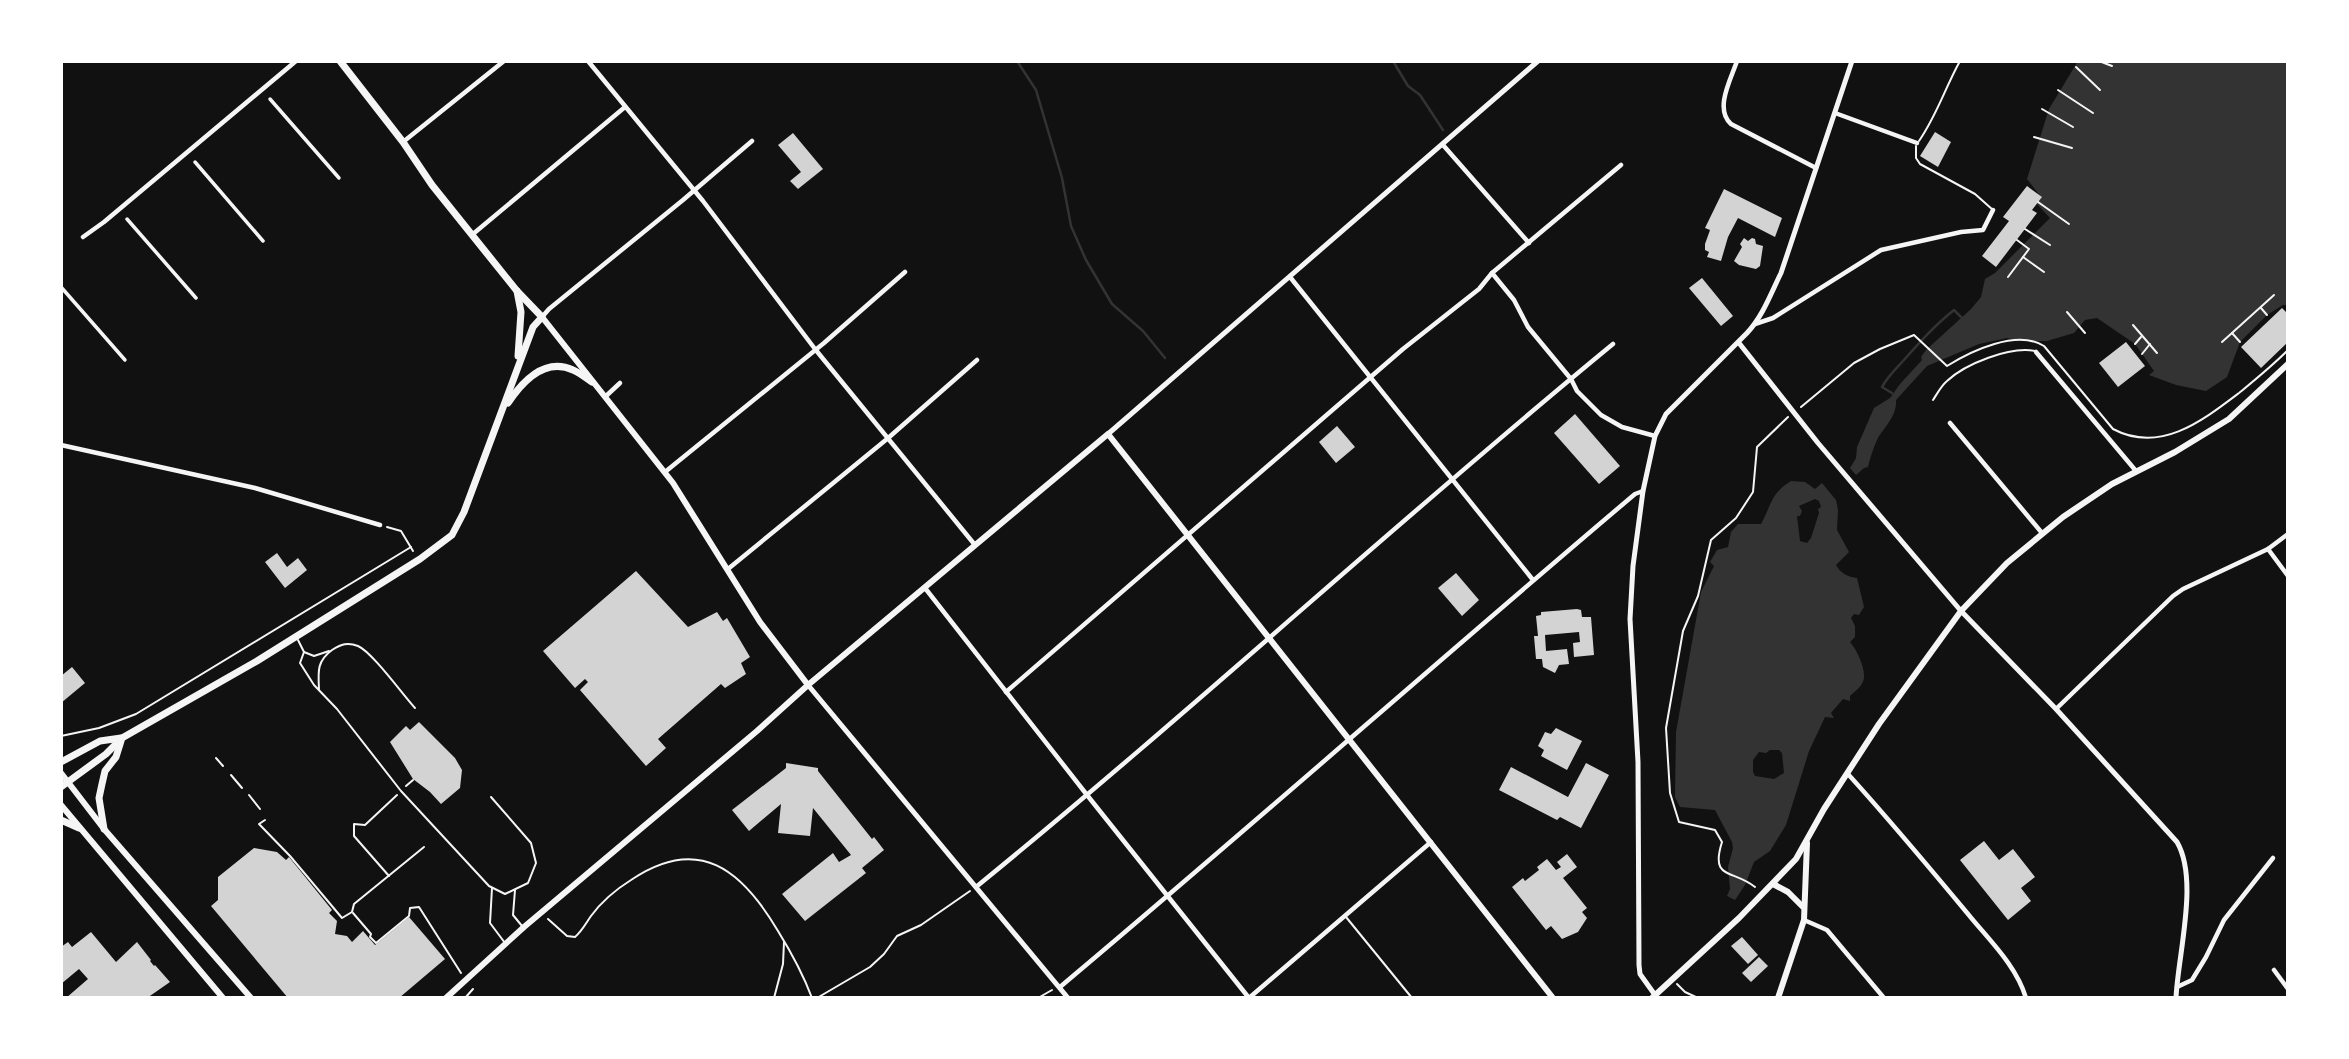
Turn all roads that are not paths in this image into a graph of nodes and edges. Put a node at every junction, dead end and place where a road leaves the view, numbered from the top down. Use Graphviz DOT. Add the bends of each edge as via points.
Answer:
graph roads {
  1 [pos="296,61"];
  2 [pos="340,61"];
  3 [pos="504,61"];
  4 [pos="589,61"];
  5 [pos="1538,61"];
  6 [pos="1737,61"];
  7 [pos="1852,61"];
  8 [pos="1960,61"];
  9 [pos="270,99"];
  10 [pos="625,107"];
  11 [pos="1835,113"];
  12 [pos="752,141"];
  13 [pos="403,142"];
  14 [pos="1917,143"];
  15 [pos="1443,145"];
  16 [pos="195,162"];
  17 [pos="1621,165"];
  18 [pos="1816,168"];
  19 [pos="339,178"];
  20 [pos="695,190"];
  21 [pos="1993,211"];
  22 [pos="127,219"];
  23 [pos="473,234"];
  24 [pos="83,237"];
  25 [pos="263,241"];
  26 [pos="1529,243"];
  27 [pos="905,272"];
  28 [pos="1492,273"];
  29 [pos="1290,277"];
  30 [pos="61,287"];
  31 [pos="517,291"];
  32 [pos="196,298"];
  33 [pos="542,317"];
  34 [pos="1755,324"];
  35 [pos="1739,343"];
  36 [pos="1613,344"];
  37 [pos="815,349"];
  38 [pos="2036,352"];
  39 [pos="125,360"];
  40 [pos="977,360"];
  41 [pos="518,365"];
  42 [pos="2288,365"];
  43 [pos="1371,378"];
  44 [pos="1571,379"];
  45 [pos="592,382"];
  46 [pos="620,383"];
  47 [pos="605,397"];
  48 [pos="1933,400"];
  49 [pos="501,412"];
  50 [pos="1950,423"];
  51 [pos="1108,434"];
  52 [pos="1655,436"];
  53 [pos="887,439"];
  54 [pos="61,445"];
  55 [pos="2136,471"];
  56 [pos="665,472"];
  57 [pos="1451,480"];
  58 [pos="1643,491"];
  59 [pos="380,525"];
  60 [pos="2042,533"];
  61 [pos="2288,534"];
  62 [pos="1189,535"];
  63 [pos="975,546"];
  64 [pos="2269,549"];
  65 [pos="728,569"];
  66 [pos="2288,576"];
  67 [pos="1533,580"];
  68 [pos="925,588"];
  69 [pos="1961,611"];
  70 [pos="296,636"];
  71 [pos="1270,637"];
  72 [pos="331,651"];
  73 [pos="304,652"];
  74 [pos="808,685"];
  75 [pos="319,690"];
  76 [pos="1006,692"];
  77 [pos="415,708"];
  78 [pos="2056,709"];
  79 [pos="122,738"];
  80 [pos="1350,738"];
  81 [pos="61,762"];
  82 [pos="1847,773"];
  83 [pos="61,774"];
  84 [pos="64,784"];
  85 [pos="1087,795"];
  86 [pos="491,797"];
  87 [pos="61,805"];
  88 [pos="61,820"];
  89 [pos="79,828"];
  90 [pos="104,829"];
  91 [pos="1807,841"];
  92 [pos="1431,842"];
  93 [pos="2273,858"];
  94 [pos="1773,884"];
  95 [pos="492,887"];
  96 [pos="975,887"];
  97 [pos="515,889"];
  98 [pos="1169,897"];
  99 [pos="1804,909"];
  100 [pos="1345,916"];
  101 [pos="1804,920"];
  102 [pos="524,927"];
  103 [pos="506,944"];
  104 [pos="2274,970"];
  105 [pos="2176,987"];
  106 [pos="2288,989"];
  107 [pos="1063,993"];
  108 [pos="1653,996"];
  109 [pos="223,998"];
  110 [pos="251,998"];
  111 [pos="446,998"];
  112 [pos="1249,998"];
  113 [pos="1412,998"];
  114 [pos="1553,998"];
  115 [pos="1777,998"];
  116 [pos="1884,998"];
  117 [pos="2026,998"];
  118 [pos="2176,998"];
  1 -- 24 [label="street"];
  2 -- 13 [label="main road"];
  3 -- 13 [label="street"];
  4 -- 10 [label="street"];
  5 -- 15 [label="street"];
  6 -- 18 [label="street" via="1723,105 1725,119"];
  7 -- 11 [label="street"];
  8 -- 14 [label="lane" via="1934,120"];
  9 -- 19 [label="street"];
  10 -- 20 [label="street"];
  10 -- 23 [label="street"];
  11 -- 14 [label="street"];
  11 -- 18 [label="street"];
  12 -- 20 [label="street"];
  13 -- 23 [label="main road"];
  14 -- 21 [label="lane" via="1920,164 1975,194"];
  15 -- 26 [label="street"];
  15 -- 29 [label="street"];
  16 -- 25 [label="street"];
  17 -- 26 [label="street"];
  18 -- 34 [label="street" via="1781,273"];
  20 -- 33 [label="street"];
  20 -- 37 [label="street"];
  21 -- 34 [label="street" via="1983,230 1881,250 1773,318"];
  22 -- 32 [label="street"];
  23 -- 31 [label="main road"];
  26 -- 28 [label="street"];
  27 -- 37 [label="street"];
  28 -- 43 [label="street" via="1479,289"];
  28 -- 44 [label="street"];
  29 -- 43 [label="street"];
  29 -- 51 [label="street"];
  30 -- 39 [label="street"];
  31 -- 33 [label="main road"];
  31 -- 41 [label="main road" via="521,313"];
  33 -- 41 [label="main road" via="533,327"];
  33 -- 45 [label="main road"];
  34 -- 35 [label="street"];
  35 -- 52 [label="street" via="1665,414"];
  35 -- 69 [label="street" via="1833,462"];
  36 -- 44 [label="street"];
  37 -- 53 [label="street"];
  37 -- 56 [label="street"];
  38 -- 48 [label="lane" via="2014,350 1978,363 1947,381"];
  38 -- 55 [label="street"];
  40 -- 53 [label="street"];
  41 -- 49 [label="main road"];
  42 -- 55 [label="main road" via="2229,419"];
  43 -- 57 [label="street"];
  43 -- 62 [label="street"];
  44 -- 52 [label="street" via="1601,415 1622,427"];
  44 -- 57 [label="street"];
  45 -- 47 [label="main road"];
  45 -- 49 [label="main road" via="571,369 544,368 518,388"];
  46 -- 47 [label="street"];
  47 -- 56 [label="main road"];
  49 -- 70 [label="main road" via="452,535"];
  50 -- 60 [label="street"];
  51 -- 62 [label="main road"];
  51 -- 63 [label="main road"];
  52 -- 58 [label="street"];
  53 -- 63 [label="street"];
  53 -- 65 [label="street"];
  54 -- 59 [label="street" via="255,488"];
  55 -- 60 [label="main road"];
  56 -- 65 [label="main road"];
  57 -- 67 [label="street"];
  57 -- 71 [label="street"];
  58 -- 67 [label="street"];
  58 -- 108 [label="street" via="1630,619 1638,762 1639,965"];
  60 -- 69 [label="main road"];
  61 -- 64 [label="street"];
  62 -- 71 [label="main road"];
  62 -- 76 [label="street"];
  63 -- 68 [label="main road"];
  64 -- 66 [label="street"];
  64 -- 78 [label="street" via="2173,596"];
  65 -- 74 [label="main road" via="760,622"];
  67 -- 80 [label="street"];
  68 -- 74 [label="main road"];
  68 -- 76 [label="street"];
  69 -- 78 [label="street"];
  69 -- 82 [label="main road"];
  70 -- 73 [label="lane"];
  70 -- 79 [label="main road"];
  71 -- 80 [label="main road"];
  71 -- 85 [label="street"];
  72 -- 73 [label="lane" via="314,656"];
  72 -- 75 [label="lane" via="318,667"];
  72 -- 77 [label="lane" via="347,643 365,650"];
  73 -- 75 [label="lane" via="300,663"];
  74 -- 96 [label="street"];
  74 -- 102 [label="main road"];
  75 -- 95 [label="lane" via="401,791"];
  76 -- 85 [label="street"];
  78 -- 105 [label="street" via="2182,850 2187,881"];
  79 -- 81 [label="main road" via="100,741"];
  79 -- 84 [label="main road"];
  79 -- 90 [label="main road" via="105,771 99,798"];
  80 -- 92 [label="main road"];
  80 -- 98 [label="street"];
  82 -- 91 [label="main road"];
  82 -- 117 [label="street" via="2015,972"];
  83 -- 84 [label="main road"];
  84 -- 90 [label="main road"];
  85 -- 96 [label="street"];
  85 -- 98 [label="street"];
  86 -- 97 [label="lane" via="534,851 536,863 528,883"];
  87 -- 89 [label="main road"];
  88 -- 89 [label="main road"];
  89 -- 109 [label="main road"];
  90 -- 110 [label="main road"];
  91 -- 94 [label="main road"];
  91 -- 99 [label="main road"];
  92 -- 100 [label="street"];
  92 -- 114 [label="main road"];
  93 -- 105 [label="street" via="2224,919 2192,980"];
  94 -- 99 [label="main road" via="1797,898"];
  94 -- 108 [label="main road"];
  95 -- 97 [label="lane" via="505,894"];
  95 -- 103 [label="lane" via="490,923"];
  96 -- 107 [label="street"];
  97 -- 102 [label="lane" via="513,915"];
  98 -- 107 [label="street"];
  98 -- 112 [label="street"];
  99 -- 101 [label="main road"];
  100 -- 112 [label="street"];
  100 -- 113 [label="lane"];
  101 -- 115 [label="main road"];
  101 -- 116 [label="street" via="1827,930"];
  102 -- 103 [label="main road"];
  103 -- 111 [label="main road"];
  104 -- 106 [label="street"];
  105 -- 118 [label="street"];
}
